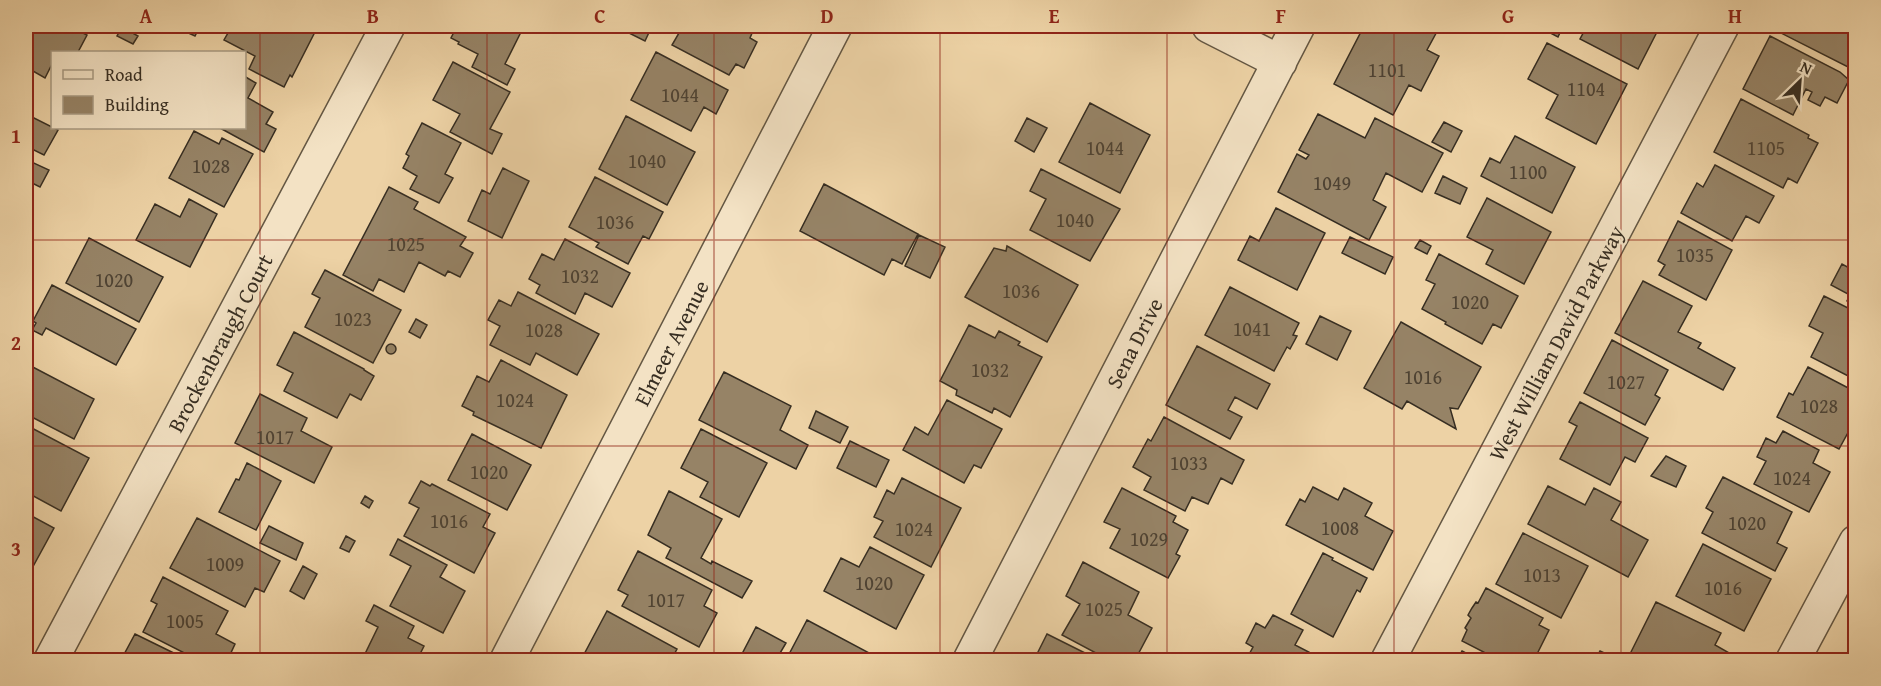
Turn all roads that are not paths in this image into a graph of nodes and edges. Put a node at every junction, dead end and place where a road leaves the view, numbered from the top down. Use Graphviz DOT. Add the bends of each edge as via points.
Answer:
graph roads {
  1 [pos="388,26"];
  2 [pos="835,26"];
  3 [pos="1209,26"];
  4 [pos="1298,26"];
  5 [pos="1722,26"];
  6 [pos="1280,62"];
  7 [pos="1856,542"];
  8 [pos="51,660"];
  9 [pos="507,660"];
  10 [pos="970,660"];
  11 [pos="1388,660"];
  12 [pos="1793,660"];
  1 -- 8 [label="street, Brockenbraugh Court"];
  2 -- 9 [label="street, Elmeer Avenue"];
  3 -- 6 [label="street"];
  4 -- 6 [label="street, Sena Drive"];
  5 -- 11 [label="street, West William David Parkway"];
  6 -- 10 [label="street, Sena Drive"];
  7 -- 12 [label="street"];
}
